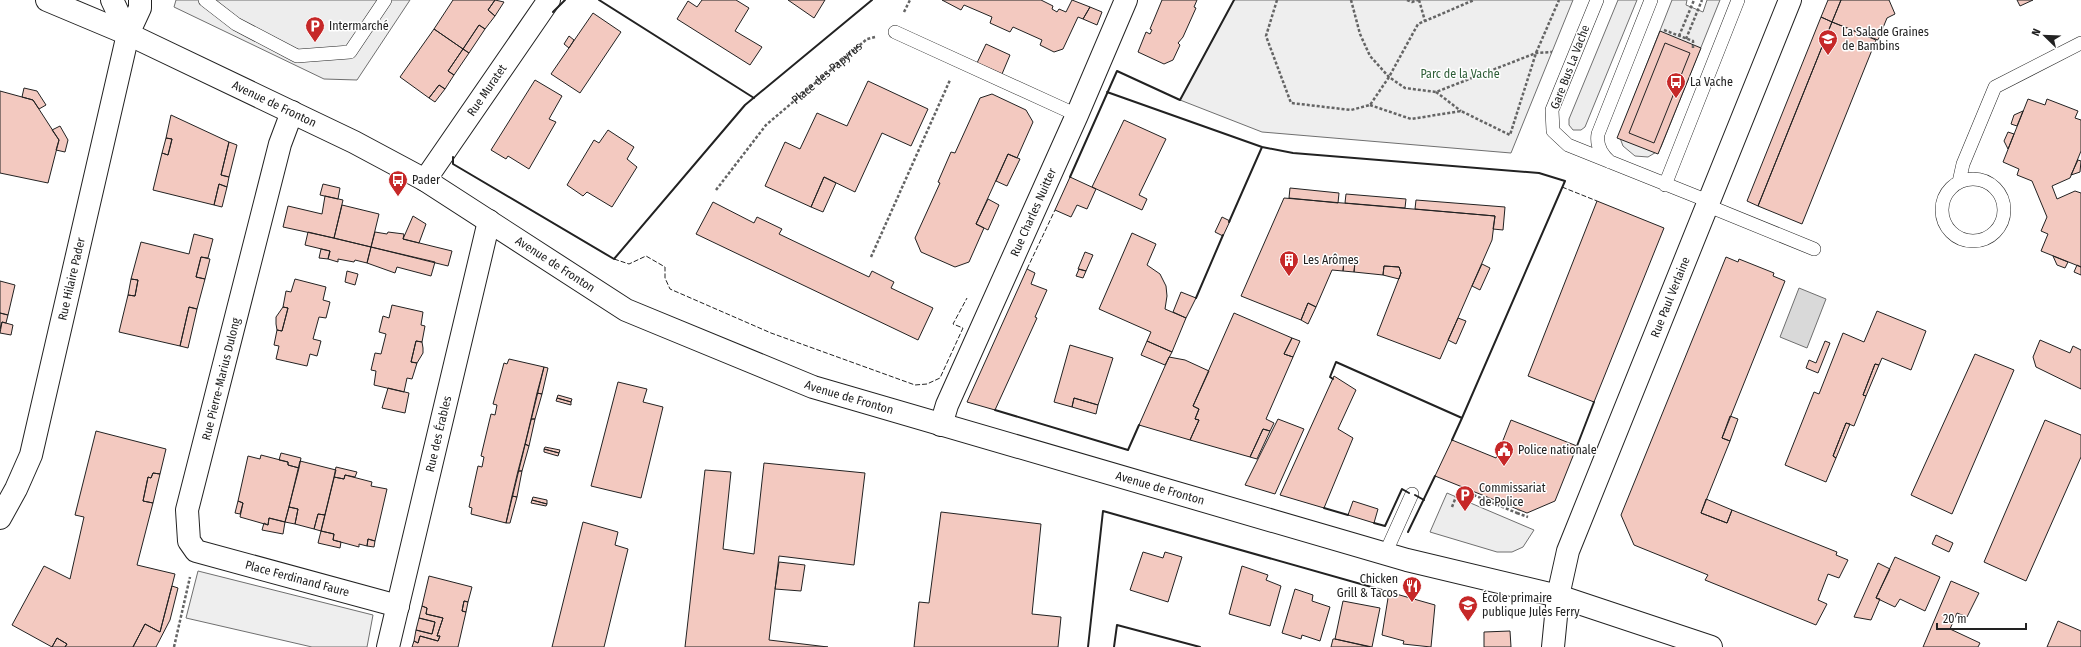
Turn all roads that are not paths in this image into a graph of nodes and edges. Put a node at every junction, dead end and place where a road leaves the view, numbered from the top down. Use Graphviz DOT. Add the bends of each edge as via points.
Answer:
graph roads {
  1 [pos="47,0"];
  2 [pos="112,0"];
  3 [pos="204,0"];
  4 [pos="385,0"];
  5 [pos="549,0"];
  6 [pos="1126,0"];
  7 [pos="1597,0"];
  8 [pos="1651,0"];
  9 [pos="1738,0"];
  10 [pos="1790,0"];
  11 [pos="142,3"];
  12 [pos="895,32"];
  13 [pos="128,34"];
  14 [pos="2081,43"];
  15 [pos="292,112"];
  16 [pos="1077,115"];
  17 [pos="1612,164"];
  18 [pos="425,180"];
  19 [pos="1959,182"];
  20 [pos="1665,185"];
  21 [pos="1707,203"];
  22 [pos="489,221"];
  23 [pos="1814,249"];
  24 [pos="941,425"];
  25 [pos="1412,494"];
  26 [pos="0,518"];
  27 [pos="196,552"];
  28 [pos="1385,554"];
  29 [pos="1558,596"];
  30 [pos="398,606"];
  31 [pos="388,647"];
  32 [pos="1553,647"];
  33 [pos="1710,647"];
  1 -- 13 [label="street, Avenue de Fronton"];
  2 -- 13 [label="street"];
  3 -- 4 [label="lane" via="236,24 297,56 350,52"];
  5 -- 18 [label="street, Rue Muratet"];
  6 -- 16 [label="street, Rue Charles Nuitter"];
  7 -- 17 [label="lane, Gare Bus La Vache" via="1552,110 1551,124 1553,131 1568,145"];
  8 -- 17 [label="lane" via="1598,134 1601,152"];
  9 -- 20 [label="lane"];
  10 -- 21 [label="street, Rue Paul Verlaine"];
  11 -- 13 [label="street, Rue Hilaire Pader"];
  12 -- 16 [label="lane"];
  13 -- 15 [label="street, Avenue de Fronton"];
  13 -- 26 [label="street, Rue Hilaire Pader" via="31,456"];
  14 -- 19 [label="lane" via="1995,87 1963,164"];
  15 -- 18 [label="street, Avenue de Fronton"];
  15 -- 27 [label="street, Rue Pierre-Marius Dulong" via="280,144 187,510 189,541"];
  16 -- 24 [label="street, Rue Charles Nuitter" via="947,405"];
  17 -- 20 [label="lane, Gare Bus La Vache"];
  18 -- 22 [label="street, Avenue de Fronton"];
  19 -- 19 [label="lane" via="1952,188 1943,205 1946,224 1956,235 1968,241 1988,238 2002,222 2004,207 1998,191 1980,180"];
  20 -- 21 [label="lane, Gare Bus La Vache"];
  21 -- 23 [label="lane, Gare Bus La Vache"];
  21 -- 29 [label="street, Rue Paul Verlaine" via="1568,551"];
  22 -- 24 [label="street, Avenue de Fronton" via="626,310 813,387"];
  22 -- 30 [label="street, Rue des Érables"];
  24 -- 28 [label="street, Avenue de Fronton"];
  25 -- 28 [label="lane"];
  27 -- 30 [label="street, Place Ferdinand Faure"];
  28 -- 29 [label="street, Avenue de Fronton"];
  29 -- 32 [label="street, Rue Paul Verlaine"];
  29 -- 33 [label="street, Avenue de Fronton"];
  30 -- 31 [label="street, Rue des Érables"];
}
